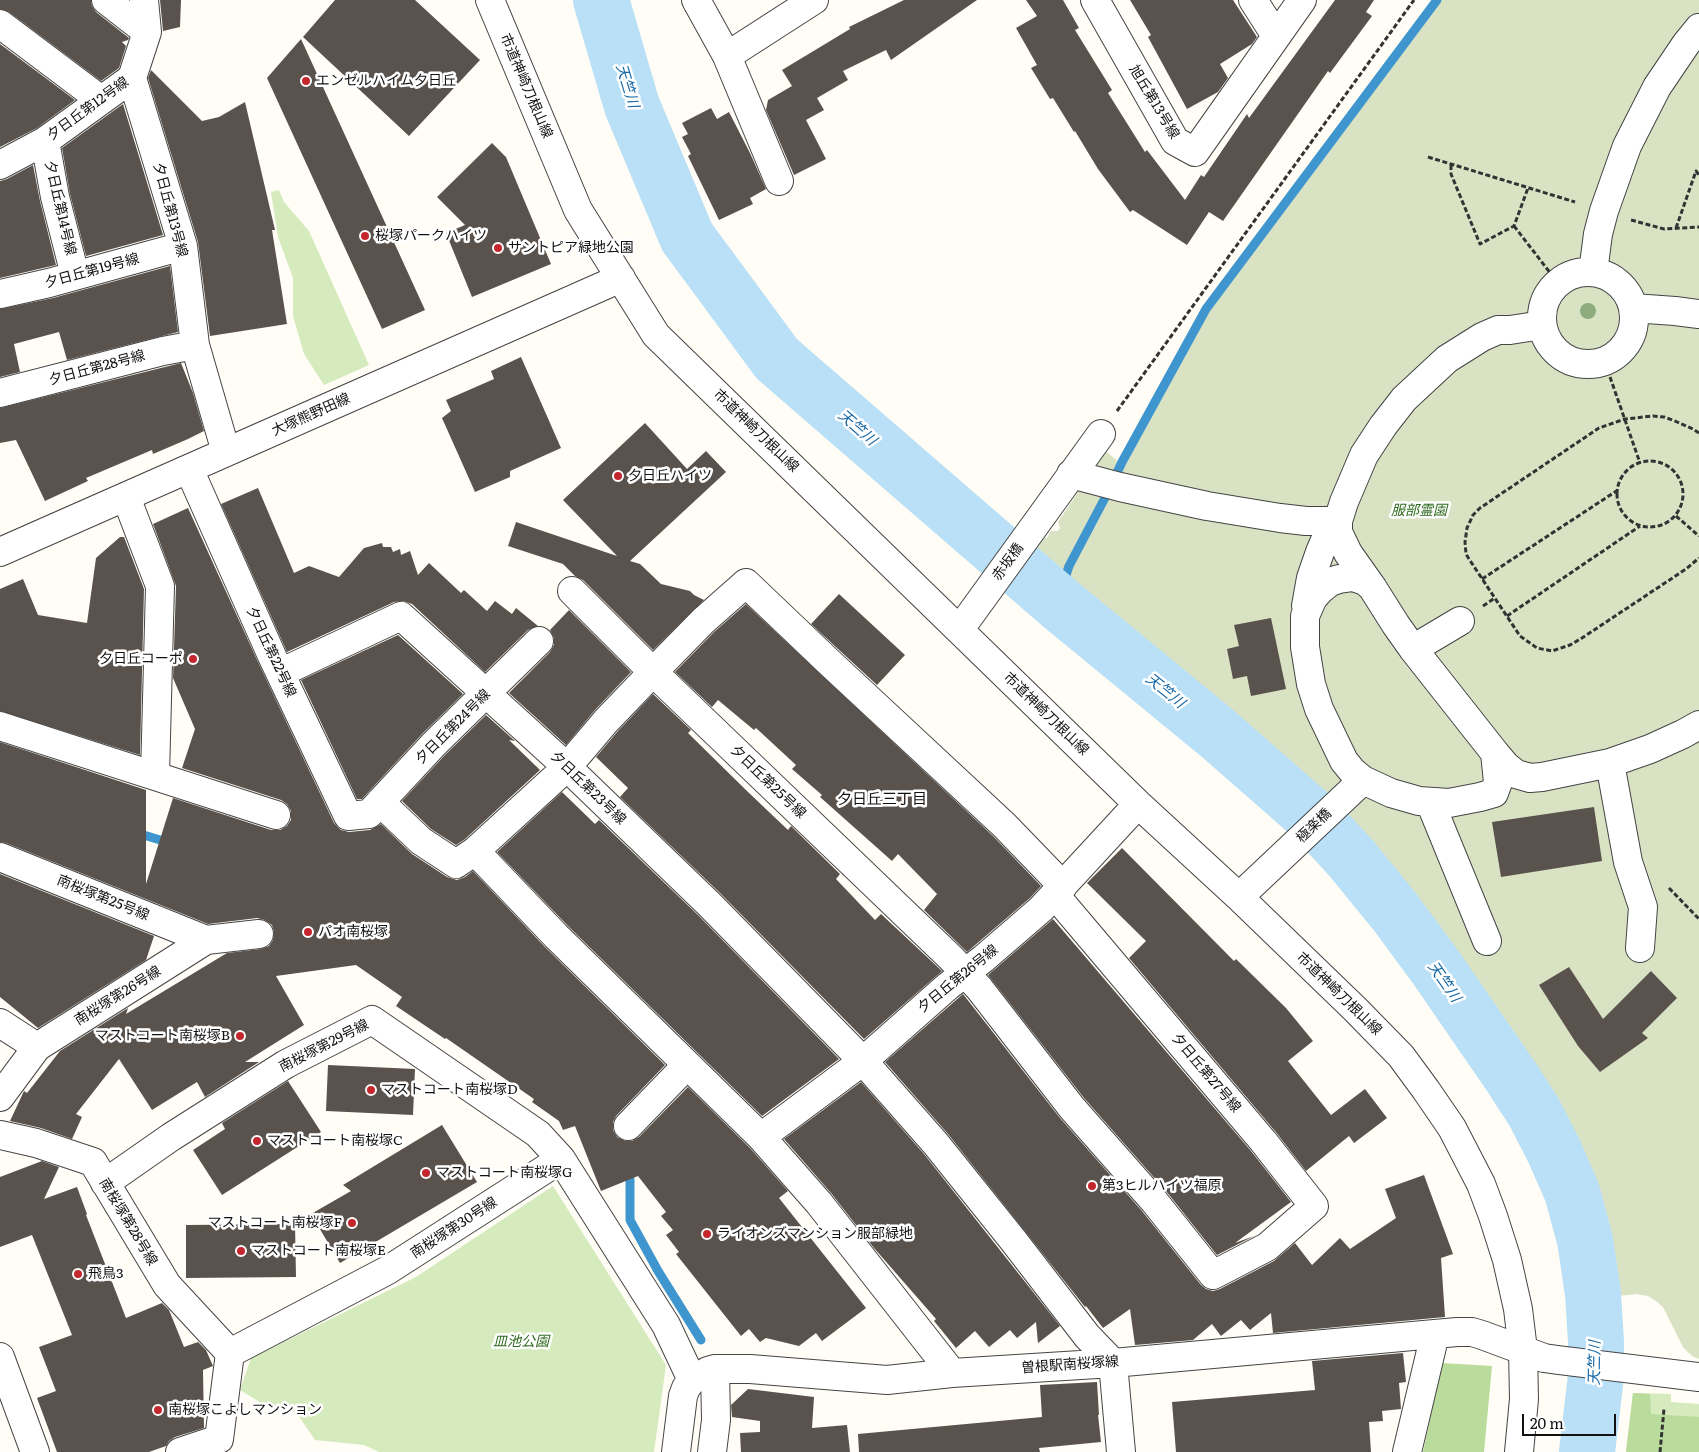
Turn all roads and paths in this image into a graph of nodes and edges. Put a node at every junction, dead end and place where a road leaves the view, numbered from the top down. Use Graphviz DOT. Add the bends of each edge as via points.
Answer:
graph roads {
  1 [pos="106,0"];
  2 [pos="144,0"];
  3 [pos="490,0"];
  4 [pos="696,0"];
  5 [pos="814,0"];
  6 [pos="1095,0"];
  7 [pos="1253,0"];
  8 [pos="1302,0"];
  9 [pos="1414,0"];
  10 [pos="0,24"];
  11 [pos="1699,28"];
  12 [pos="147,32"];
  13 [pos="1276,36"];
  14 [pos="727,56"];
  15 [pos="132,78"];
  16 [pos="101,100"];
  17 [pos="45,141"];
  18 [pos="1428,157"];
  19 [pos="0,164"];
  20 [pos="1451,164"];
  21 [pos="1699,175"];
  22 [pos="779,181"];
  23 [pos="1528,188"];
  24 [pos="1604,211"];
  25 [pos="1514,226"];
  26 [pos="1699,227"];
  27 [pos="1676,228"];
  28 [pos="183,246"];
  29 [pos="1593,272"];
  30 [pos="75,275"];
  31 [pos="621,278"];
  32 [pos="1558,283"];
  33 [pos="0,294"];
  34 [pos="1633,308"];
  35 [pos="1699,314"];
  36 [pos="1542,325"];
  37 [pos="195,345"];
  38 [pos="1607,370"];
  39 [pos="0,393"];
  40 [pos="1624,419"];
  41 [pos="1699,433"];
  42 [pos="1101,434"];
  43 [pos="226,452"];
  44 [pos="1640,463"];
  45 [pos="189,468"];
  46 [pos="1071,474"];
  47 [pos="1618,490"];
  48 [pos="126,496"];
  49 [pos="1676,516"];
  50 [pos="1338,521"];
  51 [pos="1640,526"];
  52 [pos="1699,536"];
  53 [pos="0,552"];
  54 [pos="1699,558"];
  55 [pos="1482,579"];
  56 [pos="1372,587"];
  57 [pos="572,591"];
  58 [pos="1305,616"];
  59 [pos="1507,616"];
  60 [pos="1460,621"];
  61 [pos="960,629"];
  62 [pos="539,641"];
  63 [pos="1413,649"];
  64 [pos="653,672"];
  65 [pos="280,673"];
  66 [pos="486,693"];
  67 [pos="1699,725"];
  68 [pos="0,726"];
  69 [pos="1495,753"];
  70 [pos="1610,763"];
  71 [pos="567,767"];
  72 [pos="155,775"];
  73 [pos="1542,777"];
  74 [pos="1354,788"];
  75 [pos="1494,793"];
  76 [pos="1430,802"];
  77 [pos="1138,804"];
  78 [pos="375,808"];
  79 [pos="276,814"];
  80 [pos="475,851"];
  81 [pos="0,857"];
  82 [pos="1059,890"];
  83 [pos="1239,897"];
  84 [pos="259,934"];
  85 [pos="206,940"];
  86 [pos="1487,941"];
  87 [pos="1640,948"];
  88 [pos="965,973"];
  89 [pos="0,1022"];
  90 [pos="37,1047"];
  91 [pos="863,1061"];
  92 [pos="687,1065"];
  93 [pos="0,1097"];
  94 [pos="628,1126"];
  95 [pos="0,1135"];
  96 [pos="761,1137"];
  97 [pos="561,1159"];
  98 [pos="105,1183"];
  99 [pos="1267,1246"];
  100 [pos="1435,1334"];
  101 [pos="1523,1350"];
  102 [pos="230,1353"];
  103 [pos="0,1357"];
  104 [pos="1112,1362"];
  105 [pos="952,1373"];
  106 [pos="704,1374"];
  107 [pos="1699,1377"];
  108 [pos="1664,1409"];
  109 [pos="35,1452"];
  110 [pos="180,1452"];
  111 [pos="676,1452"];
  112 [pos="712,1452"];
  113 [pos="1121,1452"];
  114 [pos="1407,1452"];
  115 [pos="1519,1452"];
  116 [pos="1660,1452"];
  1 -- 12 [label="street"];
  2 -- 12 [label="street, 夕日丘第12号線"];
  3 -- 31 [label="street, 市道神崎刀根山線" via="578,210"];
  4 -- 14 [label="street"];
  5 -- 14 [label="street"];
  6 -- 13 [label="street, 旭丘第13号線" via="1174,141 1195,152"];
  7 -- 13 [label="street"];
  8 -- 13 [label="street, 旭丘第13号線"];
  9 -- 42 [label="path"];
  10 -- 16 [label="street"];
  11 -- 24 [label="street" via="1665,74 1645,109 1624,153"];
  12 -- 15 [label="street, 夕日丘第12号線"];
  14 -- 22 [label="street"];
  15 -- 16 [label="street, 夕日丘第12号線"];
  15 -- 28 [label="street, 夕日丘第13号線"];
  16 -- 17 [label="street, 夕日丘第12号線"];
  17 -- 19 [label="street, 夕日丘第12号線"];
  17 -- 30 [label="street, 夕日丘第14号線"];
  18 -- 20 [label="path"];
  20 -- 23 [label="path"];
  20 -- 25 [label="path" via="1451,174 1480,244"];
  21 -- 27 [label="path" via="1696,171"];
  23 -- 24 [label="path"];
  23 -- 25 [label="path"];
  24 -- 27 [label="path" via="1664,229"];
  24 -- 29 [label="street"];
  25 -- 32 [label="path"];
  26 -- 27 [label="path"];
  28 -- 30 [label="street, 夕日丘第19号線"];
  28 -- 37 [label="street, 夕日丘第13号線"];
  29 -- 32 [label="street" via="1580,272"];
  29 -- 34 [label="street" via="1619,284"];
  30 -- 33 [label="street, 夕日丘第19号線"];
  31 -- 43 [label="street, 大塚熊野田線"];
  31 -- 61 [label="street, 市道神崎刀根山線" via="656,335"];
  32 -- 36 [label="street" via="1542,310"];
  34 -- 35 [label="street"];
  34 -- 38 [label="street" via="1631,334"];
  36 -- 38 [label="street" via="1546,338 1564,359"];
  36 -- 50 [label="street" via="1498,330 1482,337 1447,359 1416,387 1372,441"];
  37 -- 39 [label="street, 夕日丘第28号線"];
  37 -- 43 [label="street, 夕日丘第13号線"];
  38 -- 40 [label="path"];
  40 -- 41 [label="path" via="1664,417"];
  40 -- 44 [label="path"];
  40 -- 55 [label="path" via="1599,428 1480,508 1470,521 1465,542 1466,554"];
  42 -- 46 [label="street, 赤坂橋"];
  43 -- 45 [label="street, 大塚熊野田線"];
  44 -- 47 [label="path" via="1625,473"];
  44 -- 49 [label="path" via="1661,463 1678,475 1684,496"];
  45 -- 48 [label="street, 大塚熊野田線"];
  45 -- 65 [label="street, 夕日丘第22号線"];
  46 -- 50 [label="street" via="1207,506 1306,521"];
  46 -- 61 [label="street, 赤坂橋"];
  47 -- 51 [label="path" via="1621,510"];
  47 -- 55 [label="path"];
  48 -- 53 [label="street, 大塚熊野田線"];
  48 -- 72 [label="street" via="160,586"];
  49 -- 51 [label="path" via="1660,526"];
  49 -- 52 [label="path"];
  50 -- 56 [label="street" via="1338,532 1348,554"];
  50 -- 58 [label="street" via="1320,552 1311,578"];
  51 -- 59 [label="path"];
  54 -- 59 [label="path" via="1582,638 1559,649 1544,650 1531,645 1520,636"];
  55 -- 59 [label="path"];
  56 -- 58 [label="street" via="1353,577 1330,582 1313,598"];
  56 -- 63 [label="street"];
  57 -- 64 [label="street, 夕日丘第25号線"];
  58 -- 74 [label="street" via="1305,647 1318,709 1344,761 1353,772"];
  60 -- 63 [label="street"];
  61 -- 77 [label="street, 市道神崎刀根山線"];
  62 -- 66 [label="street, 夕日丘第24号線"];
  63 -- 69 [label="street"];
  64 -- 71 [label="street"];
  64 -- 82 [label="street" via="746,582 1004,825"];
  64 -- 88 [label="street, 夕日丘第25号線"];
  65 -- 66 [label="street, 夕日丘第23号線" via="402,616"];
  65 -- 78 [label="street, 夕日丘第22号線" via="348,816"];
  66 -- 71 [label="street, 夕日丘第23号線"];
  66 -- 78 [label="street, 夕日丘第24号線"];
  67 -- 70 [label="street" via="1650,749"];
  68 -- 72 [label="street"];
  69 -- 73 [label="street" via="1516,774"];
  69 -- 75 [label="street" via="1498,782"];
  70 -- 73 [label="street"];
  70 -- 87 [label="street" via="1628,862 1643,907"];
  71 -- 80 [label="street"];
  71 -- 91 [label="street, 夕日丘第23号線" via="709,904"];
  72 -- 79 [label="street"];
  73 -- 75 [label="street"];
  74 -- 76 [label="street"];
  74 -- 83 [label="street, 極楽橋"];
  75 -- 76 [label="street" via="1449,803"];
  76 -- 86 [label="street"];
  77 -- 82 [label="street, 夕日丘第26号線"];
  77 -- 83 [label="street, 市道神崎刀根山線"];
  78 -- 80 [label="street" via="456,864"];
  80 -- 92 [label="street"];
  81 -- 85 [label="street, 南桜塚第25号線"];
  82 -- 88 [label="street, 夕日丘第26号線"];
  82 -- 99 [label="street, 夕日丘第27号線" via="1314,1206"];
  83 -- 101 [label="street, 市道神崎刀根山線" via="1389,1042 1452,1128 1481,1184 1496,1223 1513,1286"];
  84 -- 85 [label="street, 南桜塚第26号線"];
  85 -- 90 [label="street, 南桜塚第26号線"];
  88 -- 91 [label="street, 夕日丘第26号線"];
  88 -- 99 [label="street, 夕日丘第25号線" via="1072,1108 1213,1275"];
  89 -- 90 [label="street"];
  90 -- 93 [label="street, 南桜塚第26号線"];
  91 -- 96 [label="street, 夕日丘第26号線"];
  91 -- 104 [label="street, 夕日丘第23号線" via="942,1152 1087,1336"];
  92 -- 94 [label="street"];
  92 -- 96 [label="street"];
  95 -- 98 [label="street, 南桜塚第28号線" via="93,1162"];
  96 -- 105 [label="street" via="819,1203"];
  97 -- 98 [label="street, 南桜塚第29号線" via="538,1134 372,1020 286,1064"];
  97 -- 102 [label="street, 南桜塚第30号線" via="388,1270"];
  97 -- 106 [label="street" via="666,1325"];
  98 -- 102 [label="street, 南桜塚第28号線" via="167,1285"];
  100 -- 101 [label="street, 曽根駅南桜塚線" via="1472,1332"];
  100 -- 104 [label="street, 曽根駅南桜塚線"];
  100 -- 114 [label="street"];
  101 -- 107 [label="street, 曽根駅南桜塚線" via="1544,1358"];
  101 -- 115 [label="street, 市道神崎刀根山線" via="1523,1414"];
  102 -- 110 [label="street" via="218,1439"];
  103 -- 109 [label="street"];
  104 -- 105 [label="street, 曽根駅南桜塚線"];
  104 -- 113 [label="street"];
  105 -- 106 [label="street, 曽根駅南桜塚線" via="878,1380 750,1369"];
  106 -- 111 [label="street" via="683,1396"];
  106 -- 112 [label="street" via="716,1420"];
  108 -- 116 [label="path"];
}
